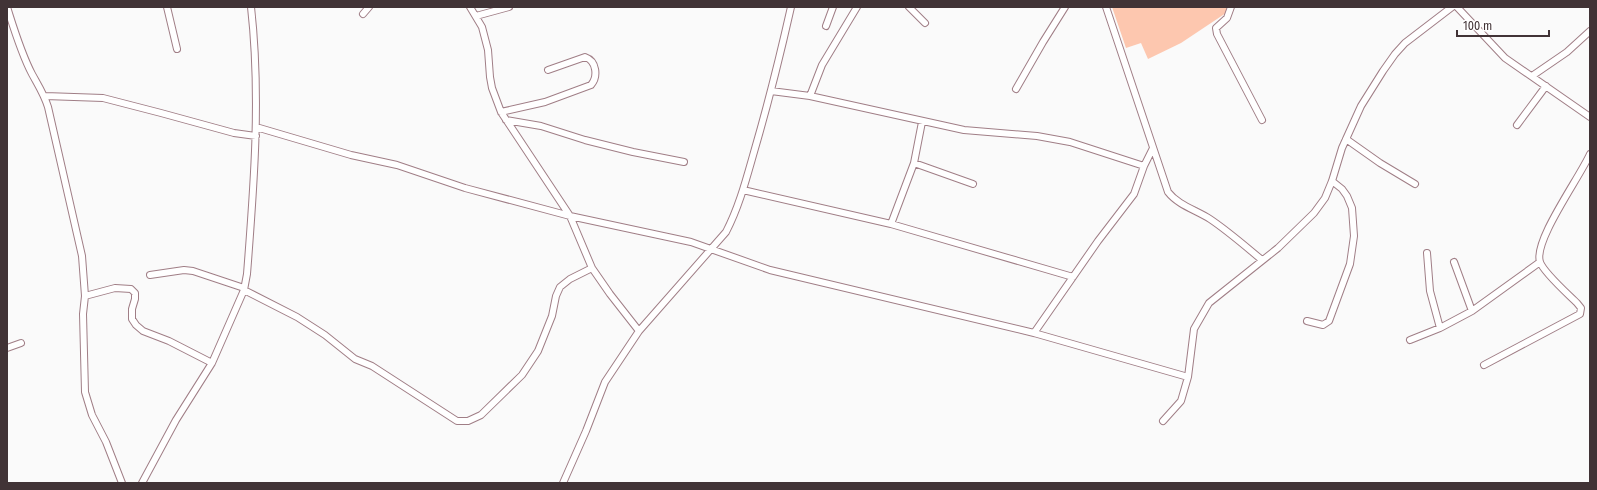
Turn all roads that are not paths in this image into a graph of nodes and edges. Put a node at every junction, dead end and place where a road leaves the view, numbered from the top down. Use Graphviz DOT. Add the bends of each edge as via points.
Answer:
graph roads {
  1 [pos="7,7"];
  2 [pos="167,7"];
  3 [pos="251,7"];
  4 [pos="369,7"];
  5 [pos="470,7"];
  6 [pos="510,7"];
  7 [pos="791,7"];
  8 [pos="833,7"];
  9 [pos="857,7"];
  10 [pos="909,7"];
  11 [pos="1066,7"];
  12 [pos="1106,7"];
  13 [pos="1231,7"];
  14 [pos="1452,7"];
  15 [pos="1457,7"];
  16 [pos="363,14"];
  17 [pos="476,16"];
  18 [pos="925,23"];
  19 [pos="826,26"];
  20 [pos="1590,31"];
  21 [pos="177,48"];
  22 [pos="548,70"];
  23 [pos="1532,76"];
  24 [pos="1546,86"];
  25 [pos="1016,88"];
  26 [pos="771,91"];
  27 [pos="45,96"];
  28 [pos="810,96"];
  29 [pos="501,112"];
  30 [pos="1590,118"];
  31 [pos="506,120"];
  32 [pos="1262,120"];
  33 [pos="922,122"];
  34 [pos="1517,125"];
  35 [pos="256,127"];
  36 [pos="256,136"];
  37 [pos="1346,139"];
  38 [pos="1153,148"];
  39 [pos="1590,154"];
  40 [pos="684,162"];
  41 [pos="914,163"];
  42 [pos="1144,166"];
  43 [pos="1332,181"];
  44 [pos="973,184"];
  45 [pos="1415,184"];
  46 [pos="743,190"];
  47 [pos="570,216"];
  48 [pos="891,224"];
  49 [pos="711,249"];
  50 [pos="1427,253"];
  51 [pos="1262,260"];
  52 [pos="1454,262"];
  53 [pos="1540,262"];
  54 [pos="592,268"];
  55 [pos="150,275"];
  56 [pos="1073,277"];
  57 [pos="244,289"];
  58 [pos="85,296"];
  59 [pos="1472,311"];
  60 [pos="1307,321"];
  61 [pos="1440,328"];
  62 [pos="638,331"];
  63 [pos="1034,333"];
  64 [pos="1410,340"];
  65 [pos="22,343"];
  66 [pos="7,348"];
  67 [pos="212,363"];
  68 [pos="1484,365"];
  69 [pos="1188,376"];
  70 [pos="1163,420"];
  71 [pos="122,483"];
  72 [pos="142,483"];
  73 [pos="563,483"];
  1 -- 27 [label="street" via="19,44"];
  2 -- 21 [label="street"];
  3 -- 35 [label="street" via="256,54"];
  4 -- 16 [label="street"];
  5 -- 17 [label="street"];
  6 -- 17 [label="street"];
  7 -- 26 [label="street"];
  8 -- 19 [label="street"];
  9 -- 28 [label="street" via="822,65"];
  10 -- 18 [label="street"];
  11 -- 25 [label="street"];
  12 -- 38 [label="street"];
  13 -- 32 [label="street" via="1227,18 1216,28 1217,34"];
  14 -- 37 [label="street" via="1405,43 1395,54 1361,106"];
  15 -- 23 [label="street" via="1505,58"];
  17 -- 29 [label="street" via="485,38 492,88"];
  20 -- 23 [label="street" via="1567,52"];
  22 -- 29 [label="street" via="585,57 593,64 596,74 591,85 546,102"];
  23 -- 24 [label="street"];
  24 -- 30 [label="street"];
  24 -- 34 [label="street"];
  26 -- 28 [label="street"];
  26 -- 46 [label="street"];
  27 -- 36 [label="street" via="103,98 234,133"];
  27 -- 58 [label="street" via="79,238"];
  28 -- 33 [label="street"];
  29 -- 31 [label="street"];
  31 -- 40 [label="street" via="541,126 585,140"];
  31 -- 47 [label="street"];
  33 -- 41 [label="street"];
  33 -- 42 [label="street" via="964,130 1037,136 1070,142"];
  35 -- 36 [label="street"];
  35 -- 47 [label="street"];
  36 -- 57 [label="street"];
  37 -- 43 [label="street"];
  37 -- 45 [label="street"];
  38 -- 42 [label="street"];
  38 -- 51 [label="street" via="1171,197 1223,227"];
  39 -- 53 [label="street" via="1546,232"];
  41 -- 44 [label="street"];
  41 -- 48 [label="street"];
  42 -- 56 [label="street" via="1134,194"];
  43 -- 51 [label="street" via="1325,198 1314,213"];
  43 -- 60 [label="street" via="1342,189 1352,208 1353,249 1329,321 1323,325"];
  46 -- 48 [label="street"];
  46 -- 49 [label="street" via="734,218"];
  47 -- 49 [label="street" via="691,242"];
  47 -- 54 [label="street"];
  48 -- 56 [label="street"];
  49 -- 62 [label="street"];
  49 -- 63 [label="street" via="770,270"];
  50 -- 61 [label="street" via="1430,291"];
  51 -- 69 [label="street" via="1209,303 1194,330"];
  52 -- 59 [label="street"];
  53 -- 59 [label="street"];
  53 -- 68 [label="street" via="1581,308 1580,314"];
  54 -- 57 [label="street" via="560,287 538,351 522,375 481,415 468,421 457,421 372,366 355,359 296,317"];
  54 -- 62 [label="street"];
  55 -- 57 [label="street" via="193,271"];
  56 -- 63 [label="street"];
  57 -- 67 [label="street"];
  58 -- 67 [label="street" via="115,288 130,289 135,293 132,319 136,325 143,331"];
  58 -- 71 [label="street" via="85,392 92,415"];
  59 -- 61 [label="street"];
  61 -- 64 [label="street"];
  62 -- 73 [label="street" via="605,382"];
  63 -- 69 [label="street"];
  65 -- 66 [label="street"];
  67 -- 72 [label="street" via="176,420"];
  69 -- 70 [label="street" via="1181,401"];
}
